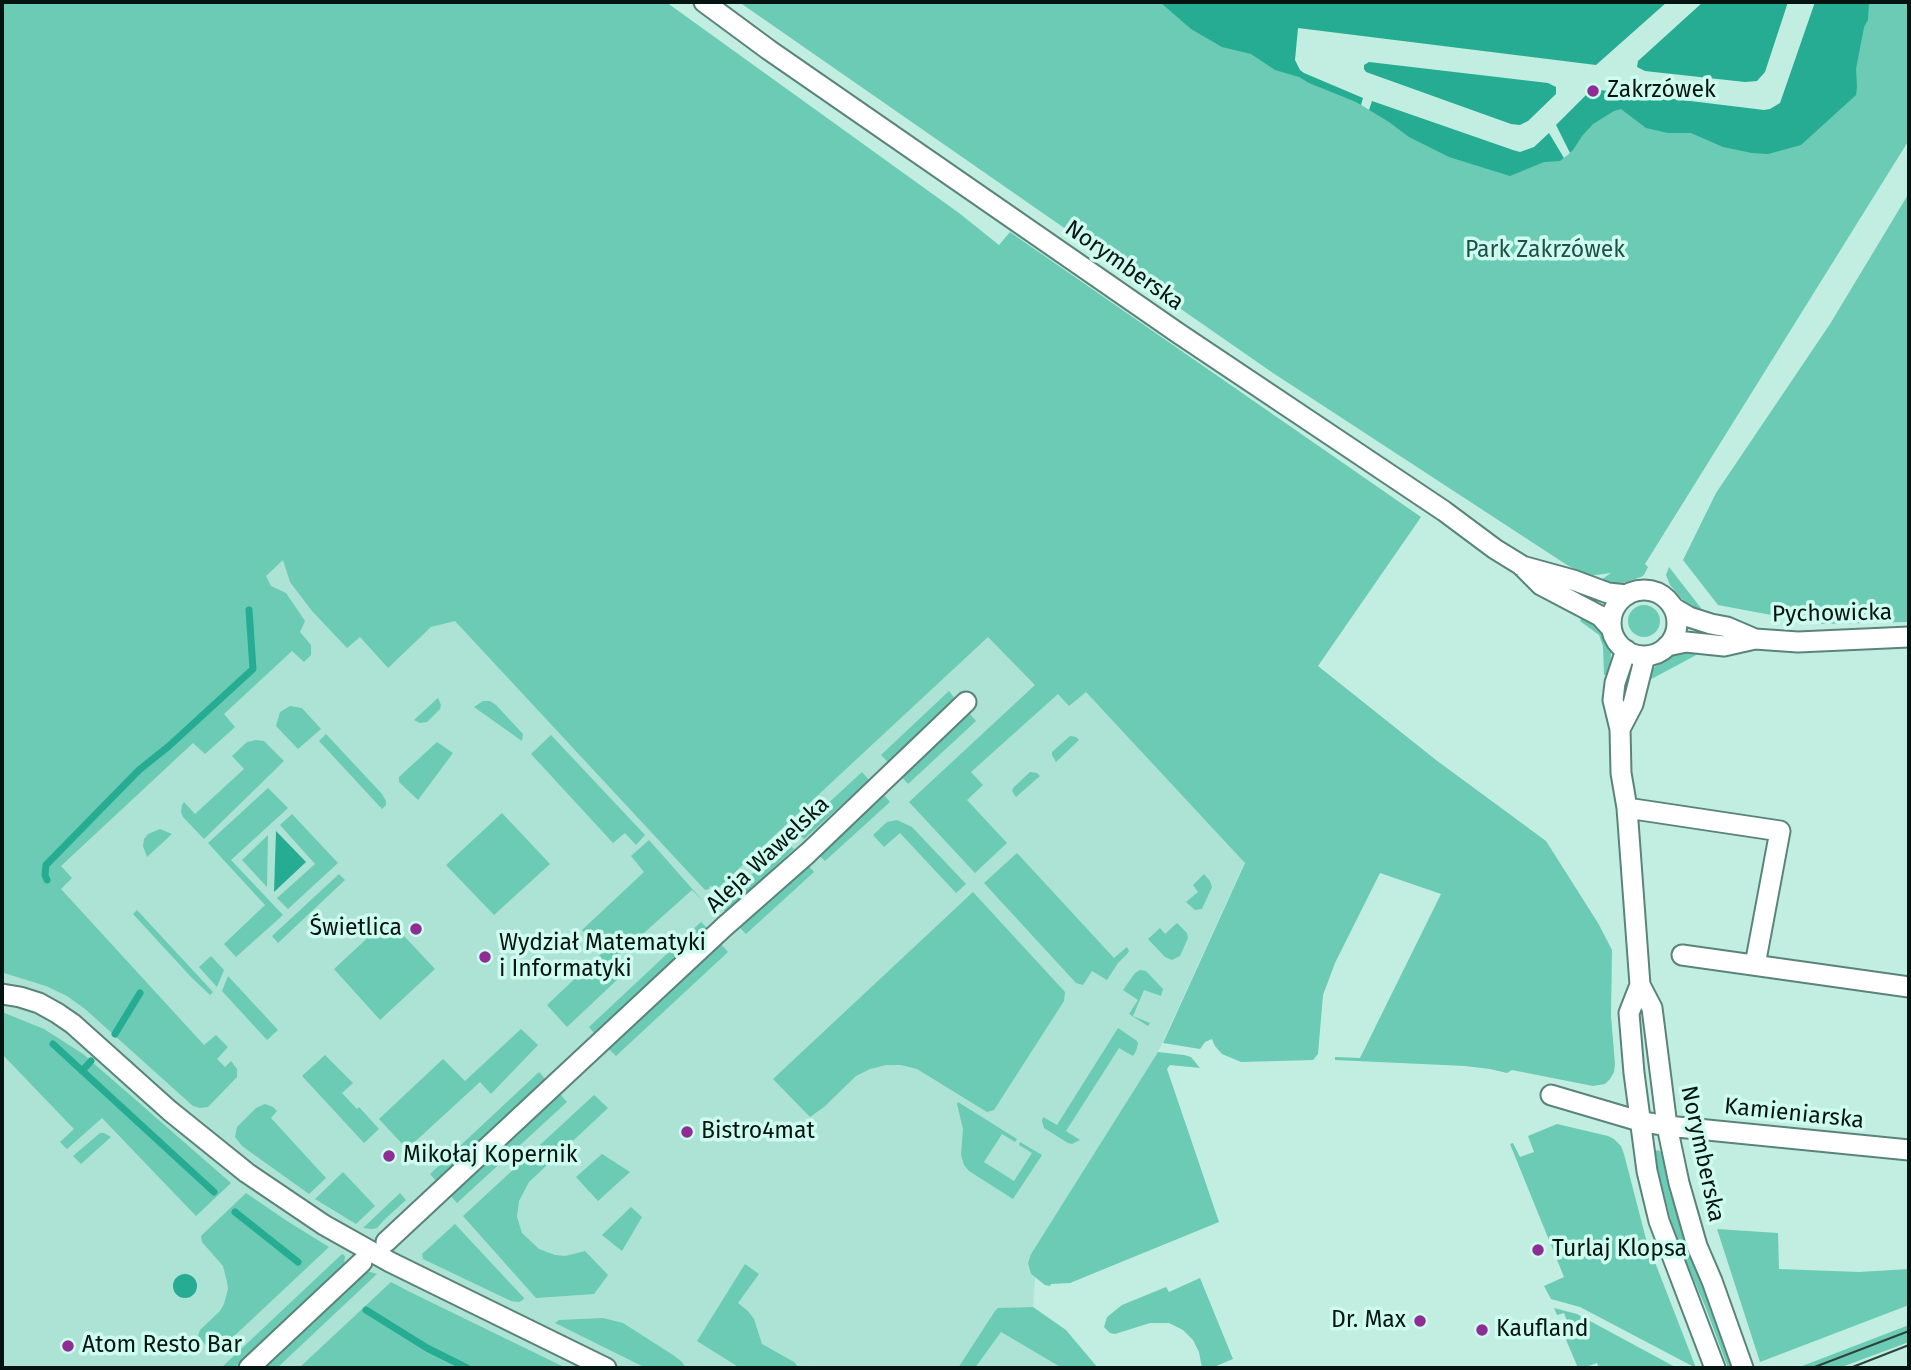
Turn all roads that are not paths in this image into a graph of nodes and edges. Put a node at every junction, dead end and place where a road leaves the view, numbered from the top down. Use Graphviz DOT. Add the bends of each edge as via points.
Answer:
graph roads {
  1 [pos="704,2"];
  2 [pos="1521,565"];
  3 [pos="1627,595"];
  4 [pos="1674,608"];
  5 [pos="1611,628"];
  6 [pos="1909,637"];
  7 [pos="1755,639"];
  8 [pos="1667,646"];
  9 [pos="1635,653"];
  10 [pos="966,702"];
  11 [pos="1627,808"];
  12 [pos="1682,955"];
  13 [pos="1755,965"];
  14 [pos="1640,985"];
  15 [pos="1909,987"];
  16 [pos="2,994"];
  17 [pos="1551,1095"];
  18 [pos="1639,1121"];
  19 [pos="1667,1126"];
  20 [pos="1909,1150"];
  21 [pos="386,1242"];
  22 [pos="362,1262"];
  23 [pos="249,1368"];
  24 [pos="606,1368"];
  25 [pos="1715,1368"];
  26 [pos="1743,1368"];
  1 -- 2 [label="street, Norymberska" via="1178,333"];
  2 -- 3 [label="street, Norymberska"];
  2 -- 5 [label="street, Norymberska" via="1541,585 1600,616"];
  3 -- 4 [label="street" via="1654,591"];
  3 -- 5 [label="street" via="1614,609"];
  4 -- 7 [label="street, Pychowicka"];
  4 -- 8 [label="street" via="1676,628"];
  5 -- 9 [label="street" via="1619,645"];
  6 -- 7 [label="street, Pychowicka" via="1798,642"];
  7 -- 8 [label="street, Pychowicka" via="1724,646 1686,642"];
  8 -- 9 [label="street" via="1661,652"];
  9 -- 11 [label="street, Norymberska" via="1615,684 1613,700"];
  10 -- 21 [label="street, Aleja Wawelska"];
  11 -- 13 [label="street" via="1780,831"];
  11 -- 14 [label="street, Norymberska"];
  12 -- 13 [label="street"];
  13 -- 15 [label="street"];
  14 -- 18 [label="street, Norymberska" via="1629,1013"];
  14 -- 19 [label="street, Norymberska" via="1652,1008"];
  16 -- 24 [label="street" via="39,1003 73,1024 170,1111 288,1202 390,1262"];
  17 -- 18 [label="street, Kamieniarska"];
  18 -- 19 [label="street, Kamieniarska"];
  18 -- 25 [label="street, Norymberska" via="1659,1221"];
  19 -- 20 [label="street, Kamieniarska"];
  19 -- 26 [label="street, Norymberska" via="1697,1246"];
  22 -- 23 [label="street"];
}
